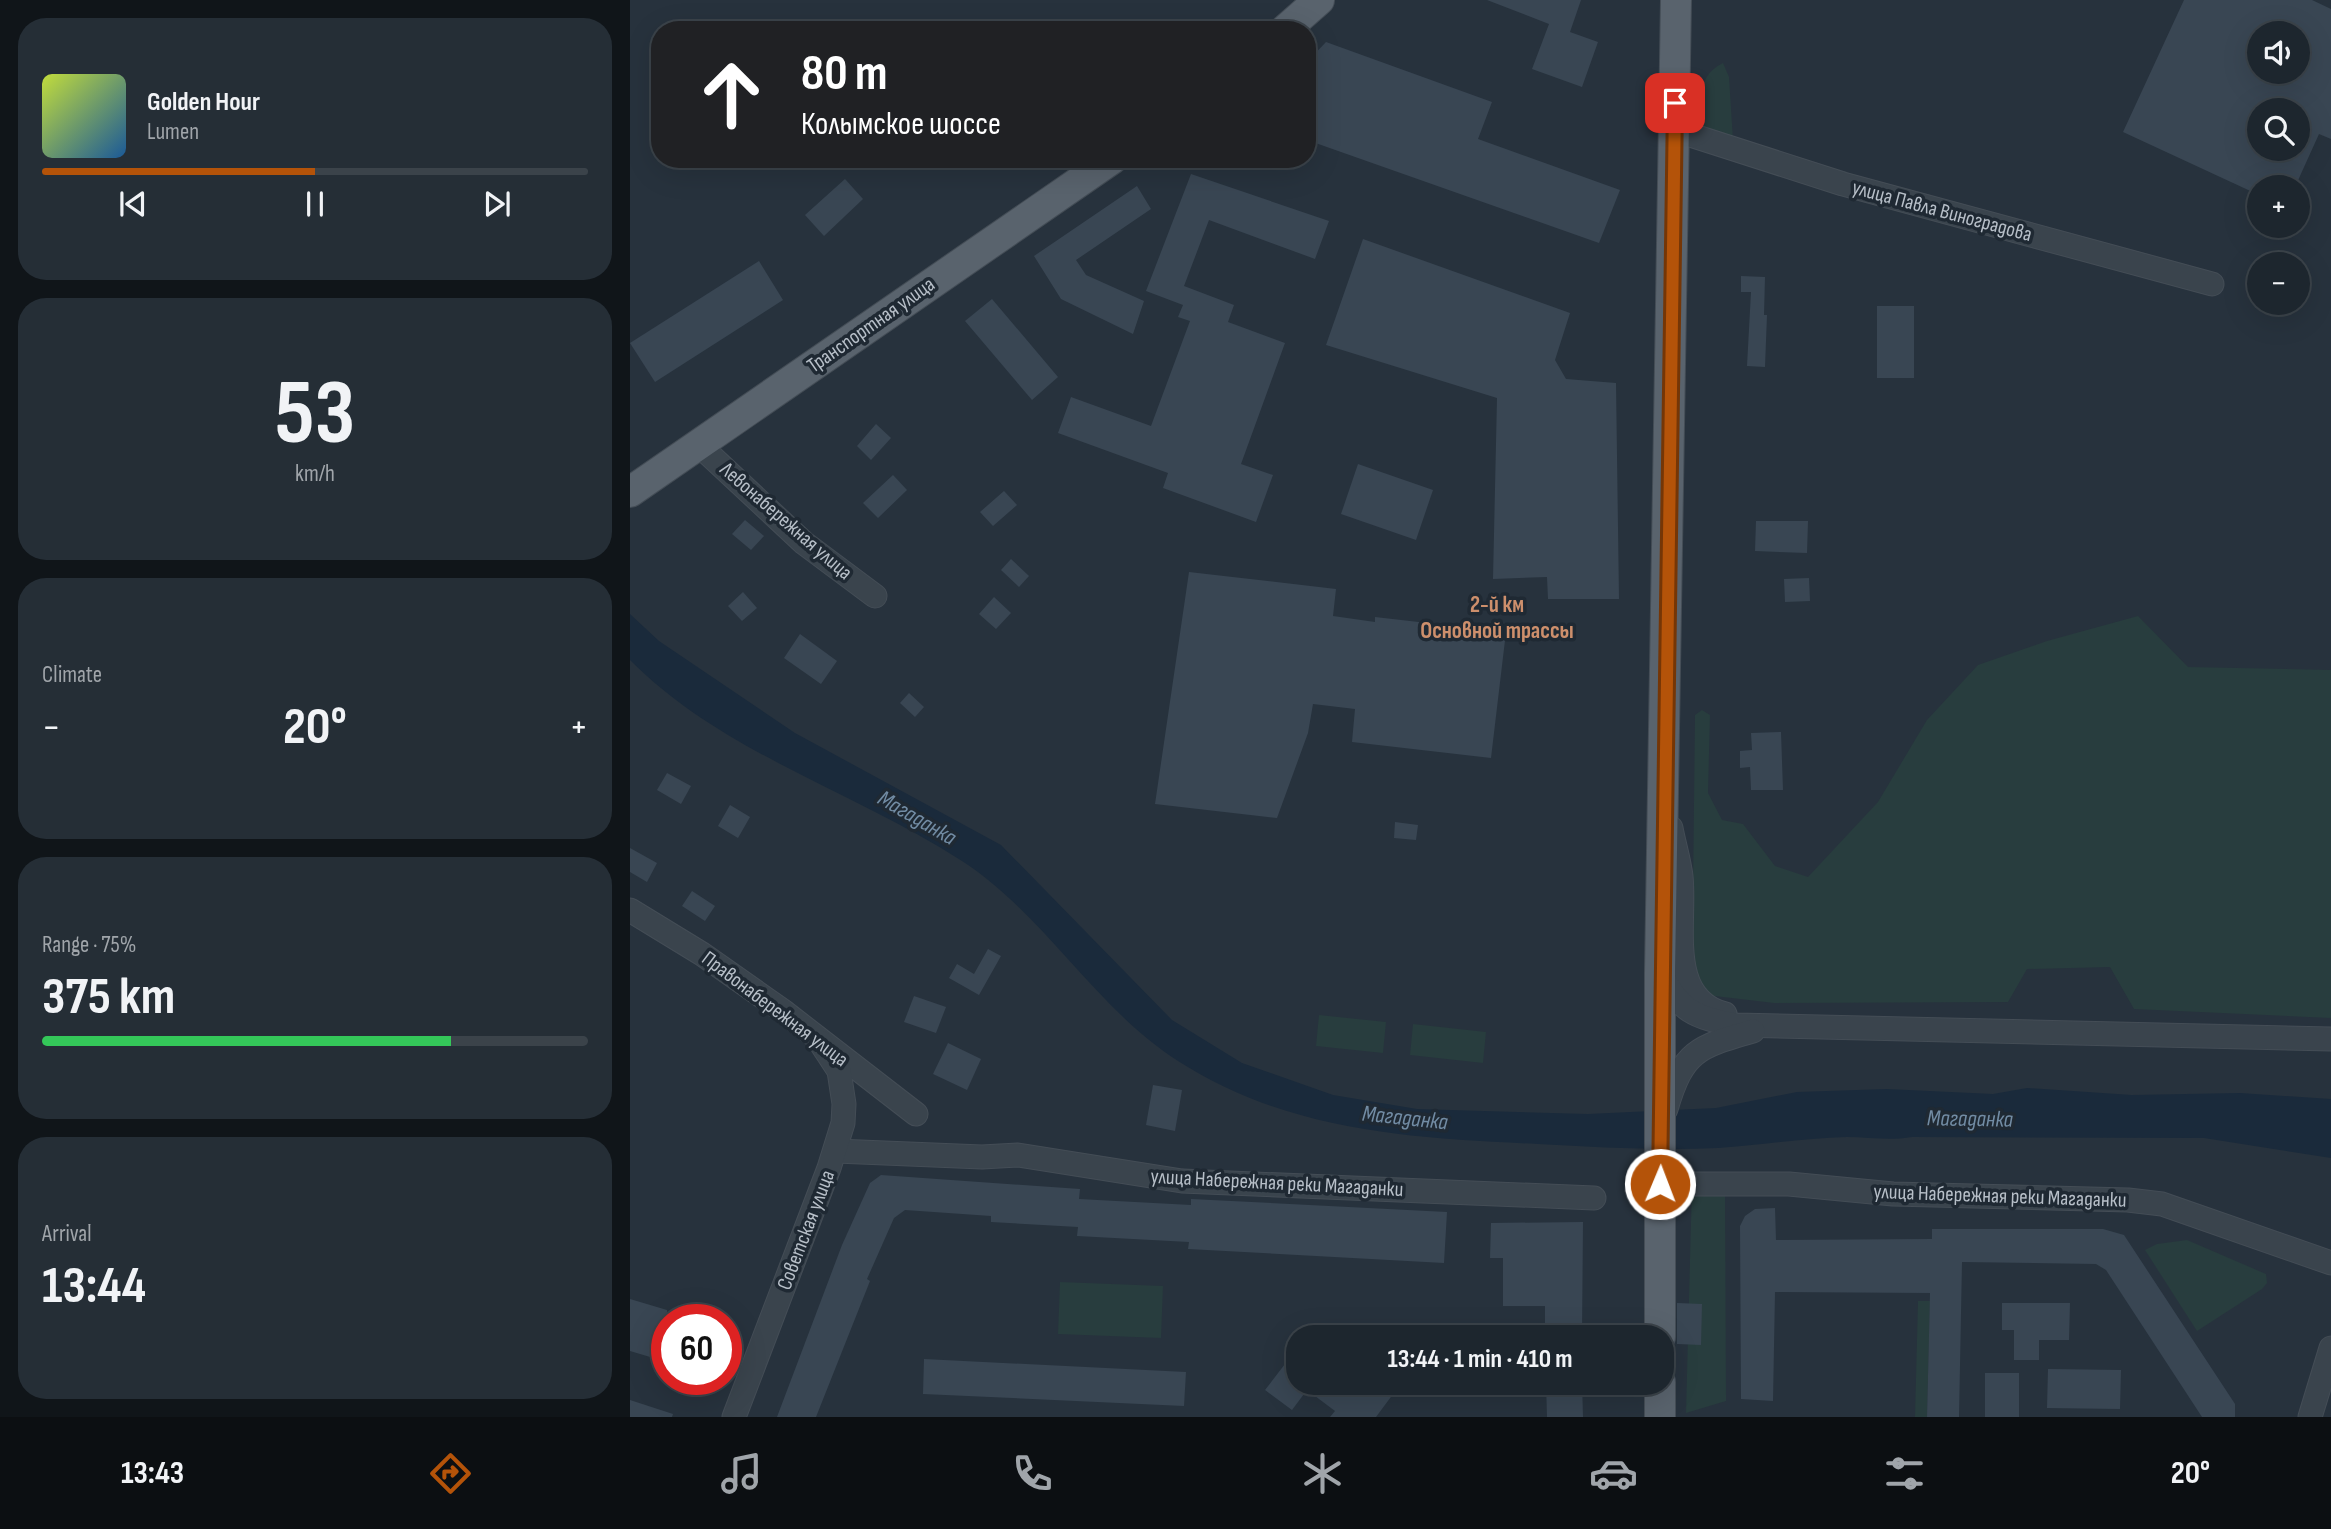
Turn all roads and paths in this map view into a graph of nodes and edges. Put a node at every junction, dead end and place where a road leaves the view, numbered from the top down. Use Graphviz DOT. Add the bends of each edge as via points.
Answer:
graph roads {
  1 [pos="1319,0"];
  2 [pos="1676,0"];
  3 [pos="1295,21"];
  4 [pos="1675,130"];
  5 [pos="1099,168"];
  6 [pos="2212,284"];
  7 [pos="699,444"];
  8 [pos="630,492"];
  9 [pos="874,596"];
  10 [pos="1663,791"];
  11 [pos="630,910"];
  12 [pos="1660,972"];
  13 [pos="1780,1024"];
  14 [pos="2331,1039"];
  15 [pos="820,1042"];
  16 [pos="1668,1077"];
  17 [pos="916,1114"];
  18 [pos="835,1151"];
  19 [pos="1660,1179"];
  20 [pos="1594,1198"];
  21 [pos="2331,1263"];
  22 [pos="1660,1325"];
  23 [pos="2329,1359"];
  24 [pos="1660,1395"];
  25 [pos="734,1417"];
  26 [pos="1660,1417"];
  27 [pos="2310,1417"];
  1 -- 3 [label="main road"];
  2 -- 4 [label="main road"];
  4 -- 6 [label="street, улица Павла Виноградова" via="1843,184"];
  4 -- 10 [label="main road"];
  5 -- 7 [label="main road, Транспортная улица"];
  7 -- 8 [label="main road, Транспортная улица"];
  7 -- 9 [label="street, Левонабережная улица" via="804,543"];
  10 -- 12 [label="main road"];
  10 -- 13 [label="street" via="1681,876 1683,969 1688,985 1720,1013"];
  11 -- 15 [label="street, Правонабережная улица" via="713,961"];
  12 -- 13 [label="street" via="1676,1001 1697,1015 1737,1025"];
  12 -- 16 [label="main road"];
  13 -- 14 [label="street"];
  13 -- 16 [label="street" via="1723,1040 1691,1057"];
  15 -- 17 [label="street, Правонабережная улица"];
  15 -- 18 [label="street, Советская улица" via="835,1061 842,1085 843,1123"];
  16 -- 19 [label="main road" via="1660,1129"];
  18 -- 20 [label="street, улица Набережная реки Магаданки" via="1018,1155 1182,1181"];
  18 -- 25 [label="street, Советская улица"];
  19 -- 21 [label="street, улица Набережная реки Магаданки" via="2162,1204"];
  19 -- 22 [label="main road"];
  23 -- 27 [label="street"];
  24 -- 26 [label="main road"];
}
